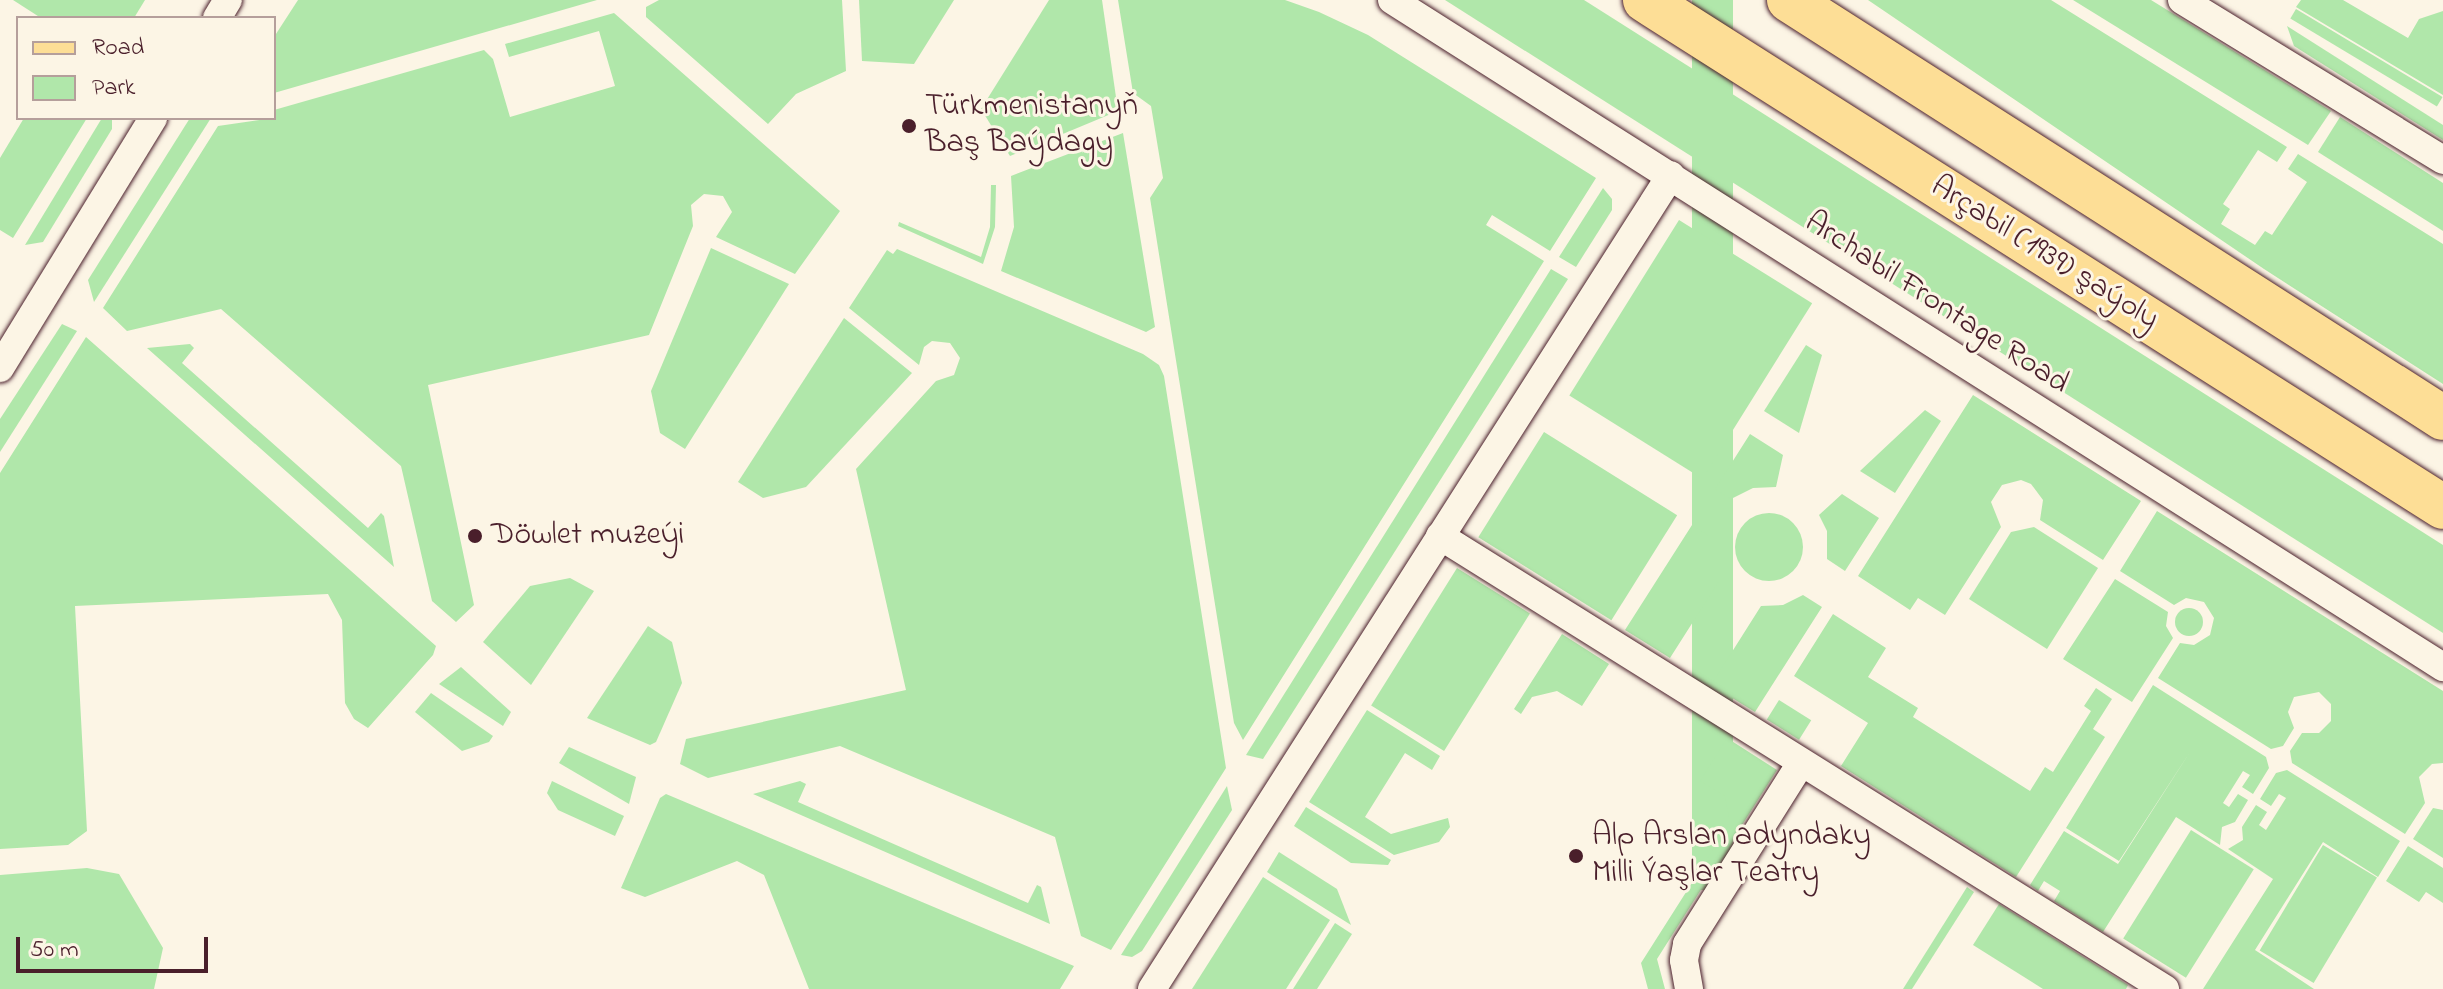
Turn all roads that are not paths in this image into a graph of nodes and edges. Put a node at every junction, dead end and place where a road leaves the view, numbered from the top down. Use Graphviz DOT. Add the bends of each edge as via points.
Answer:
graph roads {
  1 [pos="1392,0"];
  2 [pos="1645,0"];
  3 [pos="1789,0"];
  4 [pos="2182,0"];
  5 [pos="152,120"];
  6 [pos="2443,160"];
  7 [pos="1671,175"];
  8 [pos="0,368"];
  9 [pos="2443,418"];
  10 [pos="2443,507"];
  11 [pos="1440,536"];
  12 [pos="2443,667"];
  13 [pos="1801,763"];
  14 [pos="1152,989"];
  15 [pos="1689,989"];
  16 [pos="2165,989"];
  1 -- 7 [label="street, Archabil Frontage Road"];
  2 -- 10 [label="main road, Arçabil (1939) şaýoly"];
  3 -- 9 [label="main road"];
  4 -- 6 [label="street"];
  5 -- 8 [label="street"];
  7 -- 11 [label="street"];
  7 -- 12 [label="street, Archabil Frontage Road"];
  11 -- 13 [label="street"];
  11 -- 14 [label="street"];
  13 -- 15 [label="street" via="1687,944"];
  13 -- 16 [label="street"];
}
